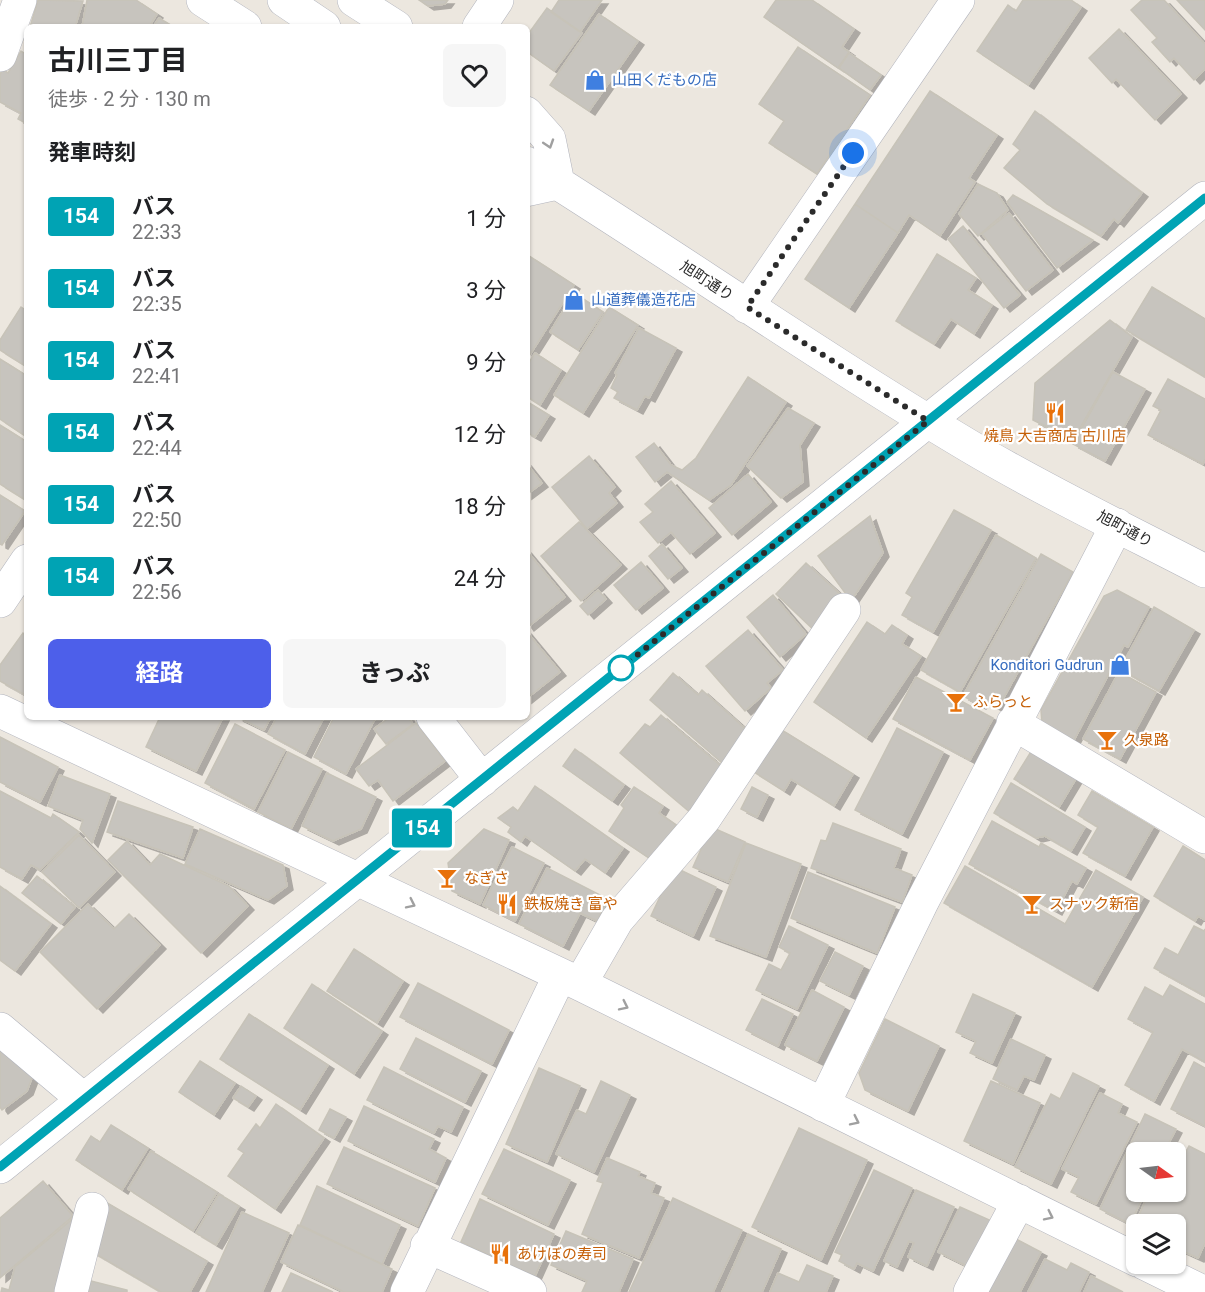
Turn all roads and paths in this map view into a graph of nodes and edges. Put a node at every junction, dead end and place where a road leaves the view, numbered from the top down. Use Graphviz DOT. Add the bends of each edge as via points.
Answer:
graph roads {
  1 [pos="20,0"];
  2 [pos="203,0"];
  3 [pos="284,0"];
  4 [pos="354,0"];
  5 [pos="497,0"];
  6 [pos="958,0"];
  7 [pos="240,24"];
  8 [pos="320,24"];
  9 [pos="391,24"];
  10 [pos="481,24"];
  11 [pos="0,55"];
  12 [pos="530,118"];
  13 [pos="530,166"];
  14 [pos="558,183"];
  15 [pos="530,189"];
  16 [pos="1205,198"];
  17 [pos="747,307"];
  18 [pos="928,421"];
  19 [pos="1117,525"];
  20 [pos="24,565"];
  21 [pos="1205,571"];
  22 [pos="0,601"];
  23 [pos="844,610"];
  24 [pos="0,711"];
  25 [pos="435,720"];
  26 [pos="1013,723"];
  27 [pos="482,780"];
  28 [pos="1205,837"];
  29 [pos="358,878"];
  30 [pos="570,980"];
  31 [pos="0,1029"];
  32 [pos="83,1099"];
  33 [pos="823,1105"];
  34 [pos="0,1167"];
  35 [pos="1019,1202"];
  36 [pos="92,1209"];
  37 [pos="427,1246"];
  38 [pos="1126,1255"];
  39 [pos="1166,1274"];
  40 [pos="71,1292"];
  41 [pos="407,1292"];
  42 [pos="530,1292"];
  43 [pos="970,1292"];
  44 [pos="1203,1292"];
  1 -- 11 [label="street"];
  2 -- 7 [label="street"];
  3 -- 8 [label="street"];
  4 -- 9 [label="street"];
  5 -- 10 [label="street"];
  6 -- 17 [label="street"];
  12 -- 14 [label="street, one-way" via="549,139"];
  13 -- 14 [label="street, 旭町通り"];
  14 -- 15 [label="street"];
  14 -- 17 [label="street, 旭町通り"];
  16 -- 18 [label="street"];
  17 -- 18 [label="street, 旭町通り"];
  18 -- 19 [label="street, 旭町通り"];
  18 -- 27 [label="street"];
  19 -- 21 [label="street, 旭町通り"];
  19 -- 26 [label="street"];
  20 -- 22 [label="street"];
  23 -- 30 [label="street" via="711,810"];
  24 -- 29 [label="street"];
  25 -- 27 [label="street"];
  26 -- 28 [label="street"];
  26 -- 33 [label="street"];
  27 -- 29 [label="street"];
  29 -- 30 [label="street, one-way"];
  29 -- 32 [label="street"];
  30 -- 33 [label="street, one-way"];
  30 -- 37 [label="street"];
  31 -- 32 [label="street"];
  32 -- 34 [label="street"];
  33 -- 35 [label="street, one-way"];
  35 -- 38 [label="street, one-way"];
  35 -- 43 [label="street"];
  36 -- 40 [label="street"];
  37 -- 41 [label="street"];
  37 -- 42 [label="street"];
  39 -- 44 [label="street"];
}
